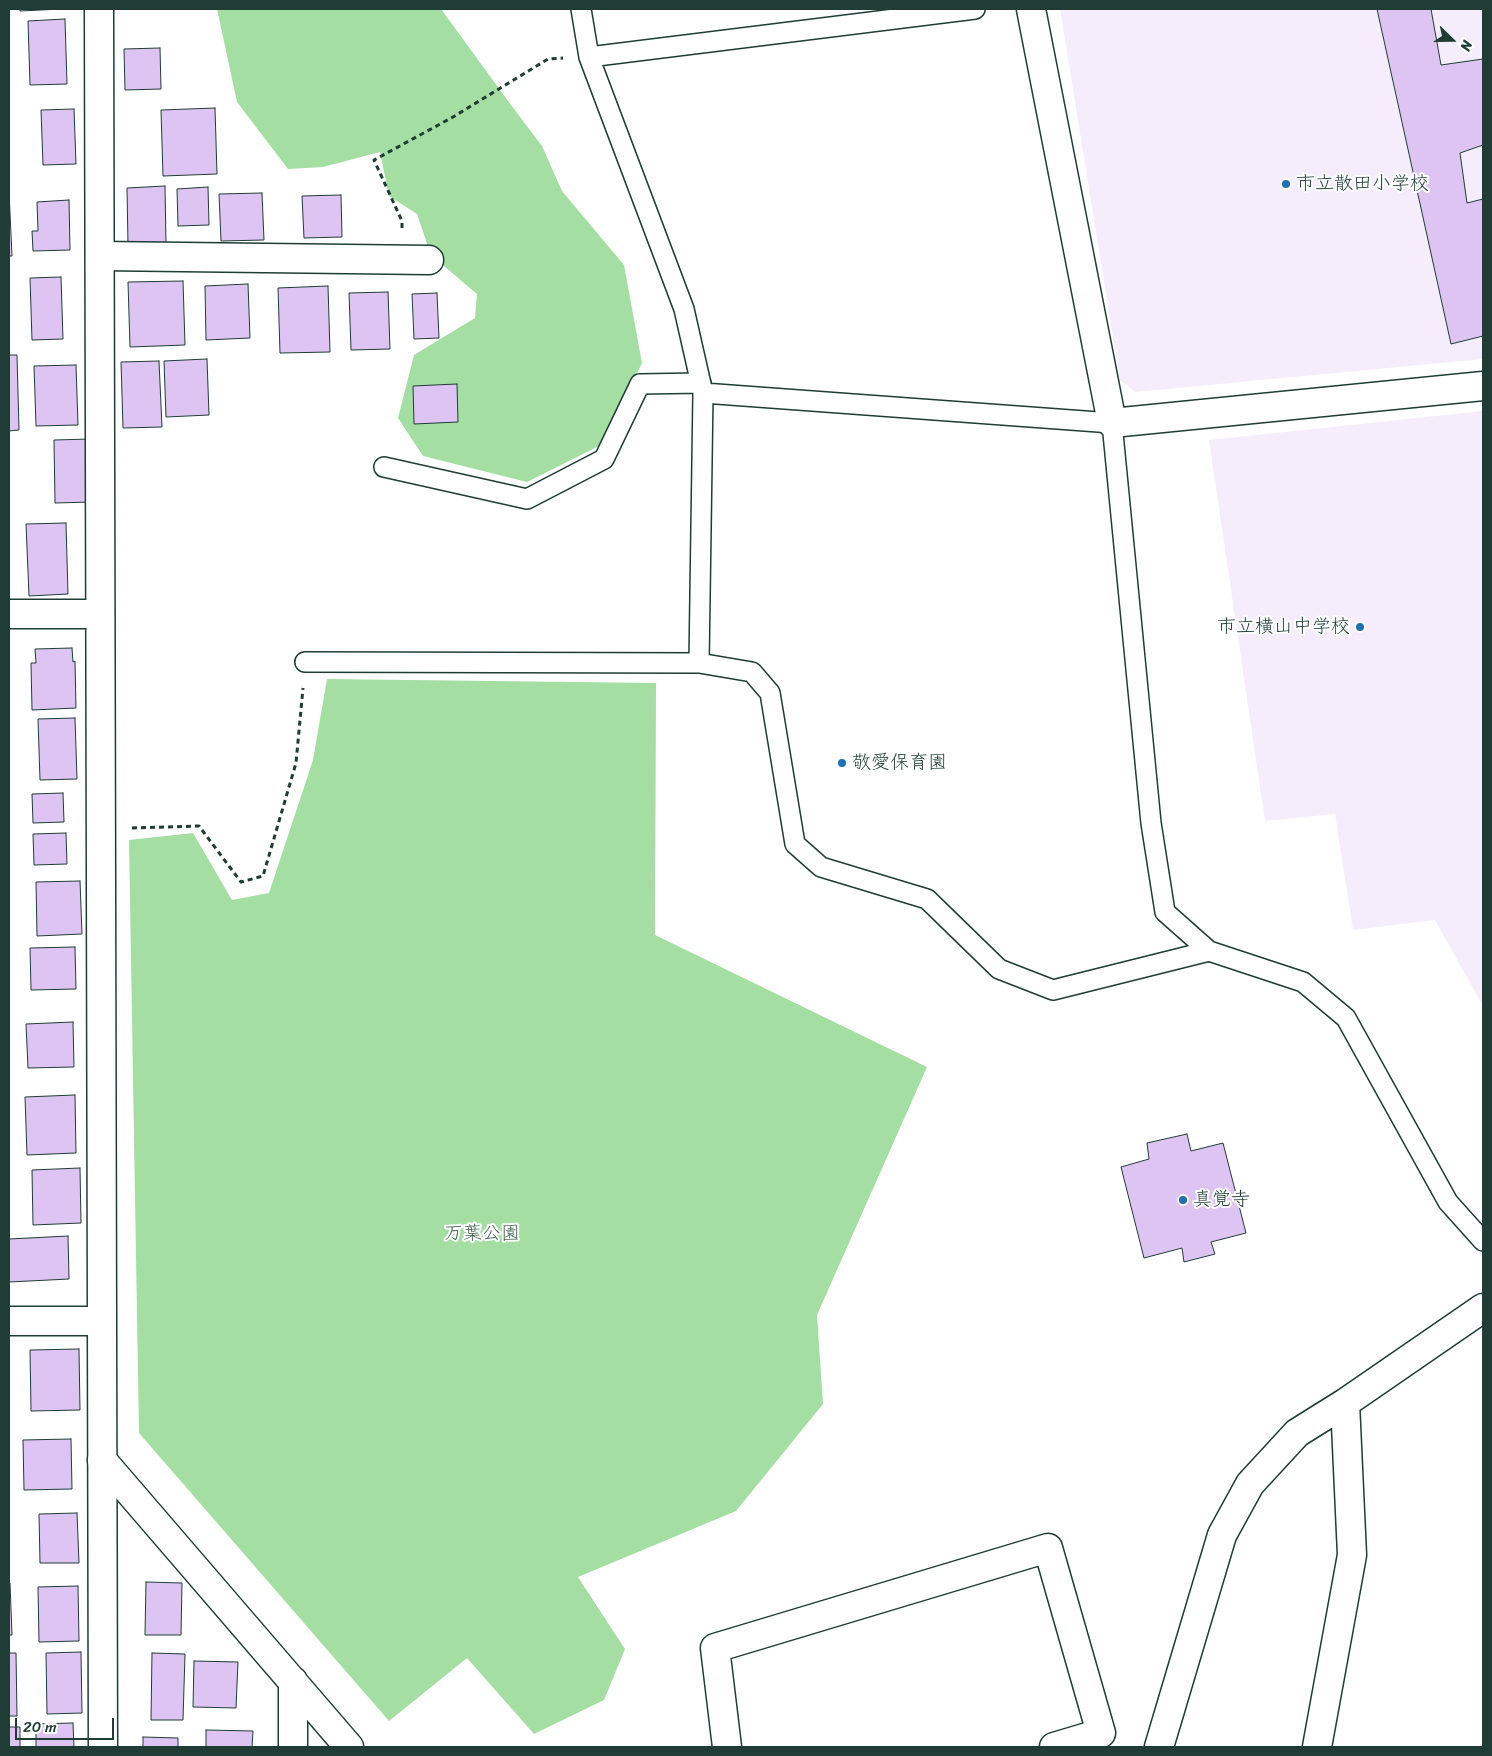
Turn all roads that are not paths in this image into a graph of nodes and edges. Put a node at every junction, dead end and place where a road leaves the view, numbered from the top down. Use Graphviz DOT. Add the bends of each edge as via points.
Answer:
graph roads {
  1 [pos="99,9"];
  2 [pos="582,9"];
  3 [pos="975,9"];
  4 [pos="1031,9"];
  5 [pos="589,57"];
  6 [pos="100,256"];
  7 [pos="417,260"];
  8 [pos="1483,386"];
  9 [pos="702,388"];
  10 [pos="1112,423"];
  11 [pos="384,467"];
  12 [pos="9,614"];
  13 [pos="100,614"];
  14 [pos="305,662"];
  15 [pos="699,663"];
  16 [pos="1210,950"];
  17 [pos="1483,1241"];
  18 [pos="1483,1308"];
  19 [pos="9,1321"];
  20 [pos="102,1321"];
  21 [pos="1345,1403"];
  22 [pos="102,1460"];
  23 [pos="292,1681"];
  24 [pos="103,1747"];
  25 [pos="293,1747"];
  26 [pos="349,1747"];
  27 [pos="726,1747"];
  28 [pos="1054,1747"];
  29 [pos="1159,1747"];
  30 [pos="1317,1747"];
  1 -- 6 [label="street"];
  2 -- 5 [label="lane"];
  3 -- 5 [label="lane"];
  4 -- 10 [label="street"];
  5 -- 9 [label="lane" via="684,309"];
  6 -- 7 [label="street"];
  6 -- 13 [label="street"];
  8 -- 10 [label="street"];
  9 -- 10 [label="lane"];
  9 -- 11 [label="lane" via="640,384 604,459 527,499"];
  9 -- 15 [label="lane"];
  10 -- 16 [label="lane" via="1151,823 1166,912"];
  12 -- 13 [label="street"];
  13 -- 20 [label="street"];
  14 -- 15 [label="lane"];
  15 -- 16 [label="lane" via="752,672 770,693 795,844 821,867 927,899 999,970 1053,990"];
  16 -- 17 [label="lane" via="1303,982 1346,1018 1448,1202"];
  18 -- 21 [label="street"];
  19 -- 20 [label="street"];
  20 -- 22 [label="street"];
  21 -- 29 [label="street" via="1297,1433 1250,1484 1222,1535"];
  21 -- 30 [label="street" via="1352,1555"];
  22 -- 23 [label="street"];
  22 -- 24 [label="street"];
  23 -- 25 [label="street"];
  23 -- 26 [label="street"];
  27 -- 28 [label="street" via="715,1648 1048,1548 1101,1733"];
}
